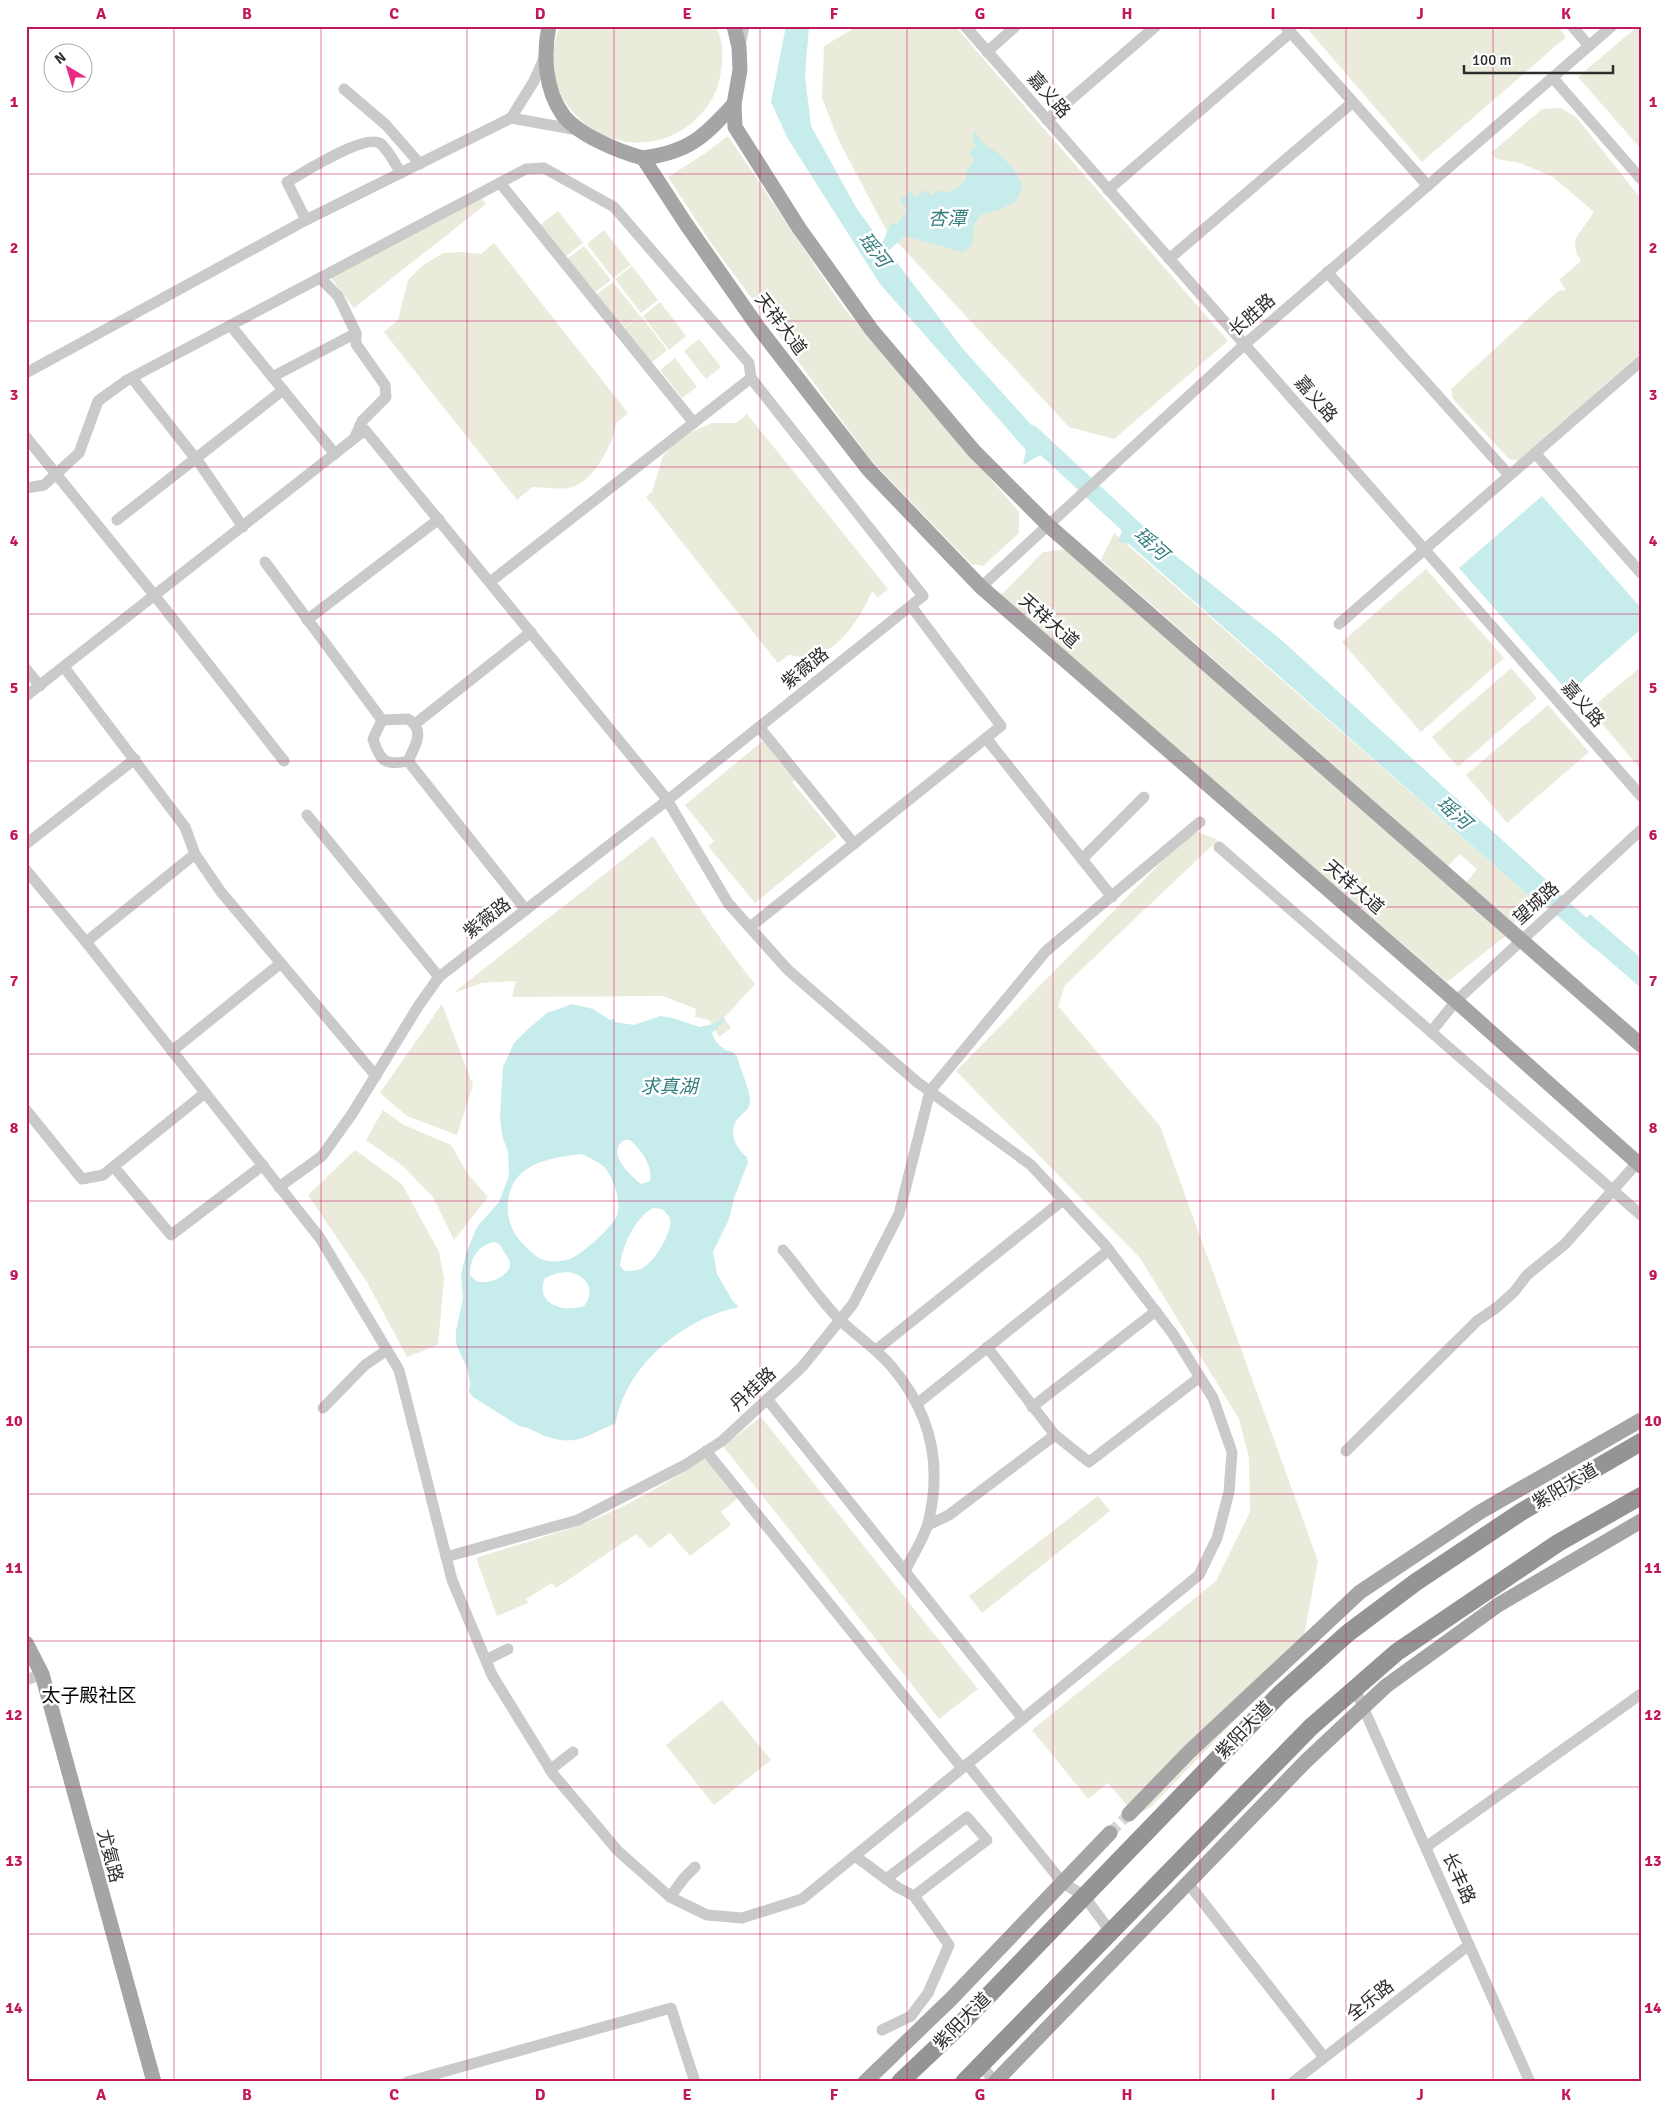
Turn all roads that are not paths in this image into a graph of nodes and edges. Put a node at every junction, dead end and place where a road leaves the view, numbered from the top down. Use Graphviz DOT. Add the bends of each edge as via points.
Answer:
graph roads {
  1 [pos="548,26"];
  2 [pos="734,26"];
  3 [pos="744,26"];
  4 [pos="965,26"];
  5 [pos="1016,26"];
  6 [pos="1156,26"];
  7 [pos="1572,26"];
  8 [pos="1612,26"];
  9 [pos="1288,29"];
  10 [pos="1589,46"];
  11 [pos="739,47"];
  12 [pos="987,52"];
  13 [pos="545,55"];
  14 [pos="1553,78"];
  15 [pos="344,89"];
  16 [pos="1353,102"];
  17 [pos="734,104"];
  18 [pos="510,118"];
  19 [pos="1047,120"];
  20 [pos="583,131"];
  21 [pos="643,158"];
  22 [pos="420,164"];
  23 [pos="401,173"];
  24 [pos="1641,179"];
  25 [pos="500,183"];
  26 [pos="1428,186"];
  27 [pos="1108,190"];
  28 [pos="306,220"];
  29 [pos="1169,259"];
  30 [pos="1328,272"];
  31 [pos="320,278"];
  32 [pos="231,326"];
  33 [pos="356,332"];
  34 [pos="1244,344"];
  35 [pos="1641,361"];
  36 [pos="26,373"];
  37 [pos="272,377"];
  38 [pos="132,378"];
  39 [pos="751,378"];
  40 [pos="283,390"];
  41 [pos="694,423"];
  42 [pos="26,437"];
  43 [pos="354,438"];
  44 [pos="1535,453"];
  45 [pos="335,454"];
  46 [pos="196,459"];
  47 [pos="56,474"];
  48 [pos="1509,475"];
  49 [pos="26,488"];
  50 [pos="438,519"];
  51 [pos="117,520"];
  52 [pos="1049,526"];
  53 [pos="243,527"];
  54 [pos="1425,550"];
  55 [pos="265,562"];
  56 [pos="1641,573"];
  57 [pos="490,582"];
  58 [pos="981,587"];
  59 [pos="155,596"];
  60 [pos="911,606"];
  61 [pos="307,620"];
  62 [pos="1339,624"];
  63 [pos="531,632"];
  64 [pos="64,667"];
  65 [pos="26,669"];
  66 [pos="40,686"];
  67 [pos="26,696"];
  68 [pos="382,720"];
  69 [pos="415,724"];
  70 [pos="759,727"];
  71 [pos="986,738"];
  72 [pos="134,759"];
  73 [pos="284,761"];
  74 [pos="408,761"];
  75 [pos="1641,796"];
  76 [pos="1144,797"];
  77 [pos="667,800"];
  78 [pos="307,815"];
  79 [pos="1200,822"];
  80 [pos="1641,830"];
  81 [pos="26,844"];
  82 [pos="854,844"];
  83 [pos="1219,847"];
  84 [pos="195,854"];
  85 [pos="1082,859"];
  86 [pos="26,870"];
  87 [pos="1112,897"];
  88 [pos="526,910"];
  89 [pos="750,927"];
  90 [pos="1527,935"];
  91 [pos="86,942"];
  92 [pos="281,963"];
  93 [pos="439,977"];
  94 [pos="1456,1001"];
  95 [pos="1431,1032"];
  96 [pos="1641,1045"];
  97 [pos="172,1051"];
  98 [pos="376,1076"];
  99 [pos="930,1091"];
  100 [pos="205,1093"];
  101 [pos="26,1110"];
  102 [pos="1639,1165"];
  103 [pos="114,1166"];
  104 [pos="263,1166"];
  105 [pos="280,1187"];
  106 [pos="1612,1190"];
  107 [pos="1063,1200"];
  108 [pos="1641,1215"];
  109 [pos="784,1250"];
  110 [pos="1109,1250"];
  111 [pos="1156,1311"];
  112 [pos="840,1320"];
  113 [pos="987,1347"];
  114 [pos="387,1350"];
  115 [pos="876,1350"];
  116 [pos="1200,1377"];
  117 [pos="767,1400"];
  118 [pos="918,1403"];
  119 [pos="1032,1407"];
  120 [pos="323,1408"];
  121 [pos="1641,1420"];
  122 [pos="1055,1435"];
  123 [pos="1641,1442"];
  124 [pos="1346,1451"];
  125 [pos="706,1452"];
  126 [pos="1641,1496"];
  127 [pos="1641,1521"];
  128 [pos="928,1525"];
  129 [pos="446,1557"];
  130 [pos="904,1571"];
  131 [pos="26,1643"];
  132 [pos="508,1649"];
  133 [pos="486,1660"];
  134 [pos="42,1674"];
  135 [pos="26,1680"];
  136 [pos="1355,1689"];
  137 [pos="1641,1694"];
  138 [pos="1364,1707"];
  139 [pos="1023,1719"];
  140 [pos="573,1752"];
  141 [pos="964,1766"];
  142 [pos="550,1770"];
  143 [pos="1129,1814"];
  144 [pos="1110,1833"];
  145 [pos="1426,1847"];
  146 [pos="855,1856"];
  147 [pos="696,1867"];
  148 [pos="886,1879"];
  149 [pos="1062,1882"];
  150 [pos="1188,1883"];
  151 [pos="914,1896"];
  152 [pos="1084,1896"];
  153 [pos="670,1897"];
  154 [pos="1101,1941"];
  155 [pos="1469,1945"];
  156 [pos="882,2030"];
  157 [pos="1324,2057"];
  158 [pos="981,2065"];
  159 [pos="154,2082"];
  160 [pos="407,2082"];
  161 [pos="695,2082"];
  162 [pos="865,2082"];
  163 [pos="900,2082"];
  164 [pos="964,2082"];
  165 [pos="995,2082"];
  166 [pos="1293,2082"];
  167 [pos="1530,2082"];
  1 -- 13 [label="main road"];
  2 -- 11 [label="main road"];
  3 -- 11 [label="street"];
  4 -- 12 [label="street, 嘉义路"];
  5 -- 12 [label="street"];
  6 -- 19 [label="street"];
  7 -- 10 [label="street"];
  8 -- 10 [label="street, 长胜路"];
  9 -- 16 [label="street"];
  9 -- 27 [label="street"];
  10 -- 14 [label="street, 长胜路"];
  11 -- 17 [label="main road" via="740,70"];
  12 -- 19 [label="street, 嘉义路"];
  13 -- 18 [label="street" via="534,81"];
  13 -- 20 [label="main road" via="550,86 564,115"];
  14 -- 24 [label="street"];
  14 -- 26 [label="street, 长胜路"];
  15 -- 22 [label="street" via="386,125"];
  16 -- 26 [label="street"];
  16 -- 29 [label="street"];
  17 -- 21 [label="main road" via="711,130 694,143 667,155"];
  17 -- 52 [label="main road" via="735,127 799,228 871,329 974,451"];
  18 -- 20 [label="street"];
  18 -- 22 [label="street"];
  19 -- 27 [label="street, 嘉义路"];
  20 -- 21 [label="main road" via="620,151"];
  21 -- 58 [label="main road, 天祥大道" via="758,326 868,468"];
  22 -- 23 [label="street"];
  23 -- 28 [label="street"];
  23 -- 28 [label="street" via="381,144 372,141 356,144 287,182"];
  25 -- 31 [label="street"];
  25 -- 39 [label="street" via="526,169 544,168 614,207 749,364"];
  25 -- 41 [label="street"];
  26 -- 30 [label="street, 长胜路"];
  27 -- 29 [label="street, 嘉义路"];
  28 -- 36 [label="street"];
  29 -- 34 [label="street, 嘉义路"];
  30 -- 34 [label="street, 长胜路"];
  30 -- 48 [label="street"];
  31 -- 32 [label="street"];
  31 -- 33 [label="street" via="338,296"];
  32 -- 37 [label="street"];
  32 -- 38 [label="street"];
  33 -- 37 [label="street"];
  33 -- 43 [label="street" via="356,344 385,386 386,397 362,421"];
  34 -- 52 [label="street, 长胜路"];
  34 -- 54 [label="street, 嘉义路"];
  35 -- 44 [label="street"];
  37 -- 40 [label="street"];
  38 -- 46 [label="street"];
  38 -- 47 [label="street" via="98,401 79,452"];
  39 -- 41 [label="street"];
  39 -- 60 [label="street" via="923,596"];
  40 -- 45 [label="street"];
  40 -- 46 [label="street"];
  41 -- 57 [label="street"];
  42 -- 47 [label="street"];
  43 -- 45 [label="street"];
  43 -- 50 [label="street" via="365,430"];
  44 -- 48 [label="street"];
  44 -- 56 [label="street"];
  45 -- 53 [label="street"];
  46 -- 51 [label="street"];
  46 -- 53 [label="street"];
  47 -- 49 [label="street" via="44,485"];
  47 -- 59 [label="street"];
  48 -- 54 [label="street"];
  50 -- 57 [label="street"];
  50 -- 61 [label="street"];
  52 -- 58 [label="street, 长胜路"];
  52 -- 90 [label="main road" via="1330,773"];
  53 -- 59 [label="street"];
  54 -- 62 [label="street"];
  54 -- 75 [label="street, 嘉义路"];
  55 -- 61 [label="street"];
  57 -- 63 [label="street"];
  58 -- 94 [label="main road, 天祥大道"];
  59 -- 64 [label="street"];
  59 -- 73 [label="street"];
  60 -- 70 [label="street, 紫薇路"];
  60 -- 71 [label="street" via="1001,726"];
  61 -- 68 [label="street"];
  63 -- 69 [label="street"];
  63 -- 77 [label="street"];
  64 -- 66 [label="street"];
  64 -- 72 [label="street"];
  65 -- 66 [label="street"];
  66 -- 67 [label="street"];
  68 -- 69 [label="street" via="408,719"];
  68 -- 74 [label="street" via="373,739 378,755 385,762"];
  69 -- 74 [label="street" via="417,741"];
  70 -- 77 [label="street, 紫薇路"];
  70 -- 82 [label="street"];
  71 -- 82 [label="street"];
  71 -- 85 [label="street"];
  72 -- 81 [label="street"];
  72 -- 84 [label="street" via="185,827"];
  74 -- 88 [label="street"];
  76 -- 85 [label="street"];
  77 -- 88 [label="street, 紫薇路"];
  77 -- 89 [label="street" via="728,903"];
  78 -- 93 [label="street"];
  79 -- 87 [label="street"];
  80 -- 90 [label="street, 望城路"];
  82 -- 89 [label="street"];
  83 -- 95 [label="street"];
  84 -- 91 [label="street"];
  84 -- 92 [label="street" via="221,892"];
  85 -- 87 [label="street"];
  86 -- 91 [label="street"];
  87 -- 99 [label="street" via="1046,951"];
  88 -- 93 [label="street, 紫薇路"];
  89 -- 99 [label="street" via="793,976"];
  90 -- 94 [label="street, 望城路"];
  90 -- 96 [label="main road"];
  91 -- 97 [label="street"];
  92 -- 97 [label="street"];
  92 -- 98 [label="street"];
  93 -- 98 [label="street, 紫薇路"];
  94 -- 95 [label="street, 望城路"];
  94 -- 102 [label="main road, 天祥大道"];
  95 -- 106 [label="street"];
  97 -- 100 [label="street"];
  98 -- 105 [label="street, 紫薇路" via="322,1156"];
  99 -- 107 [label="street" via="1030,1165"];
  99 -- 112 [label="street, 丹桂路" via="900,1214 853,1304"];
  100 -- 103 [label="street"];
  100 -- 104 [label="street"];
  101 -- 103 [label="street" via="82,1179 103,1175"];
  102 -- 106 [label="street"];
  103 -- 104 [label="street" via="171,1235"];
  104 -- 105 [label="street"];
  105 -- 114 [label="street" via="320,1238"];
  106 -- 108 [label="street"];
  106 -- 124 [label="street" via="1564,1244 1496,1308 1477,1321"];
  107 -- 110 [label="street"];
  107 -- 115 [label="street"];
  109 -- 112 [label="street"];
  110 -- 111 [label="street"];
  110 -- 113 [label="street"];
  111 -- 116 [label="street"];
  111 -- 119 [label="street"];
  112 -- 115 [label="street"];
  112 -- 117 [label="street, 丹桂路" via="802,1367"];
  113 -- 118 [label="street"];
  113 -- 119 [label="street"];
  114 -- 120 [label="street" via="365,1364"];
  114 -- 129 [label="street" via="399,1370"];
  115 -- 118 [label="street" via="893,1367"];
  116 -- 122 [label="street" via="1089,1462"];
  116 -- 139 [label="street" via="1213,1398 1232,1452 1229,1492 1217,1538 1199,1574"];
  117 -- 125 [label="street, 丹桂路"];
  117 -- 130 [label="street"];
  118 -- 128 [label="street" via="931,1438 936,1477"];
  119 -- 122 [label="street"];
  121 -- 143 [label="main road" via="1480,1512 1360,1592 1189,1752"];
  122 -- 128 [label="street" via="949,1515"];
  123 -- 152 [label="highway, 紫阳大道" via="1521,1512 1416,1582 1348,1634 1280,1694"];
  125 -- 129 [label="street, 丹桂路" via="578,1520"];
  125 -- 141 [label="street"];
  126 -- 136 [label="highway" via="1558,1543 1492,1586 1397,1652"];
  127 -- 138 [label="main road" via="1498,1605 1386,1686"];
  128 -- 130 [label="street"];
  129 -- 133 [label="street" via="452,1580"];
  130 -- 139 [label="street"];
  131 -- 134 [label="main road, 尤氨路"];
  132 -- 133 [label="street"];
  133 -- 142 [label="street"];
  134 -- 135 [label="street"];
  134 -- 159 [label="main road, 尤氨路"];
  136 -- 138 [label="street, 长丰路"];
  136 -- 154 [label="highway" via="1311,1727"];
  137 -- 145 [label="street"];
  138 -- 145 [label="street, 长丰路"];
  138 -- 150 [label="main road" via="1306,1761"];
  139 -- 141 [label="street"];
  140 -- 142 [label="street"];
  141 -- 146 [label="street"];
  141 -- 149 [label="street"];
  142 -- 153 [label="street" via="618,1850"];
  144 -- 149 [label="main road"];
  145 -- 155 [label="street, 长丰路"];
  146 -- 148 [label="street"];
  146 -- 153 [label="street" via="802,1899 742,1918 707,1915"];
  147 -- 153 [label="street"];
  148 -- 151 [label="street"];
  148 -- 151 [label="street" via="967,1817 986,1840"];
  149 -- 152 [label="street"];
  149 -- 162 [label="main road" via="951,1999"];
  150 -- 157 [label="street"];
  150 -- 165 [label="main road"];
  151 -- 156 [label="street" via="949,1945 928,1992 912,2016"];
  152 -- 154 [label="street" via="1108,1927"];
  152 -- 163 [label="highway, 紫阳大道" via="954,2031"];
  154 -- 158 [label="highway"];
  155 -- 157 [label="street, 全乐路"];
  155 -- 167 [label="street, 长丰路"];
  157 -- 166 [label="street, 全乐路"];
  158 -- 164 [label="highway"];
  158 -- 165 [label="street"];
  160 -- 161 [label="street" via="671,2008"];
}
